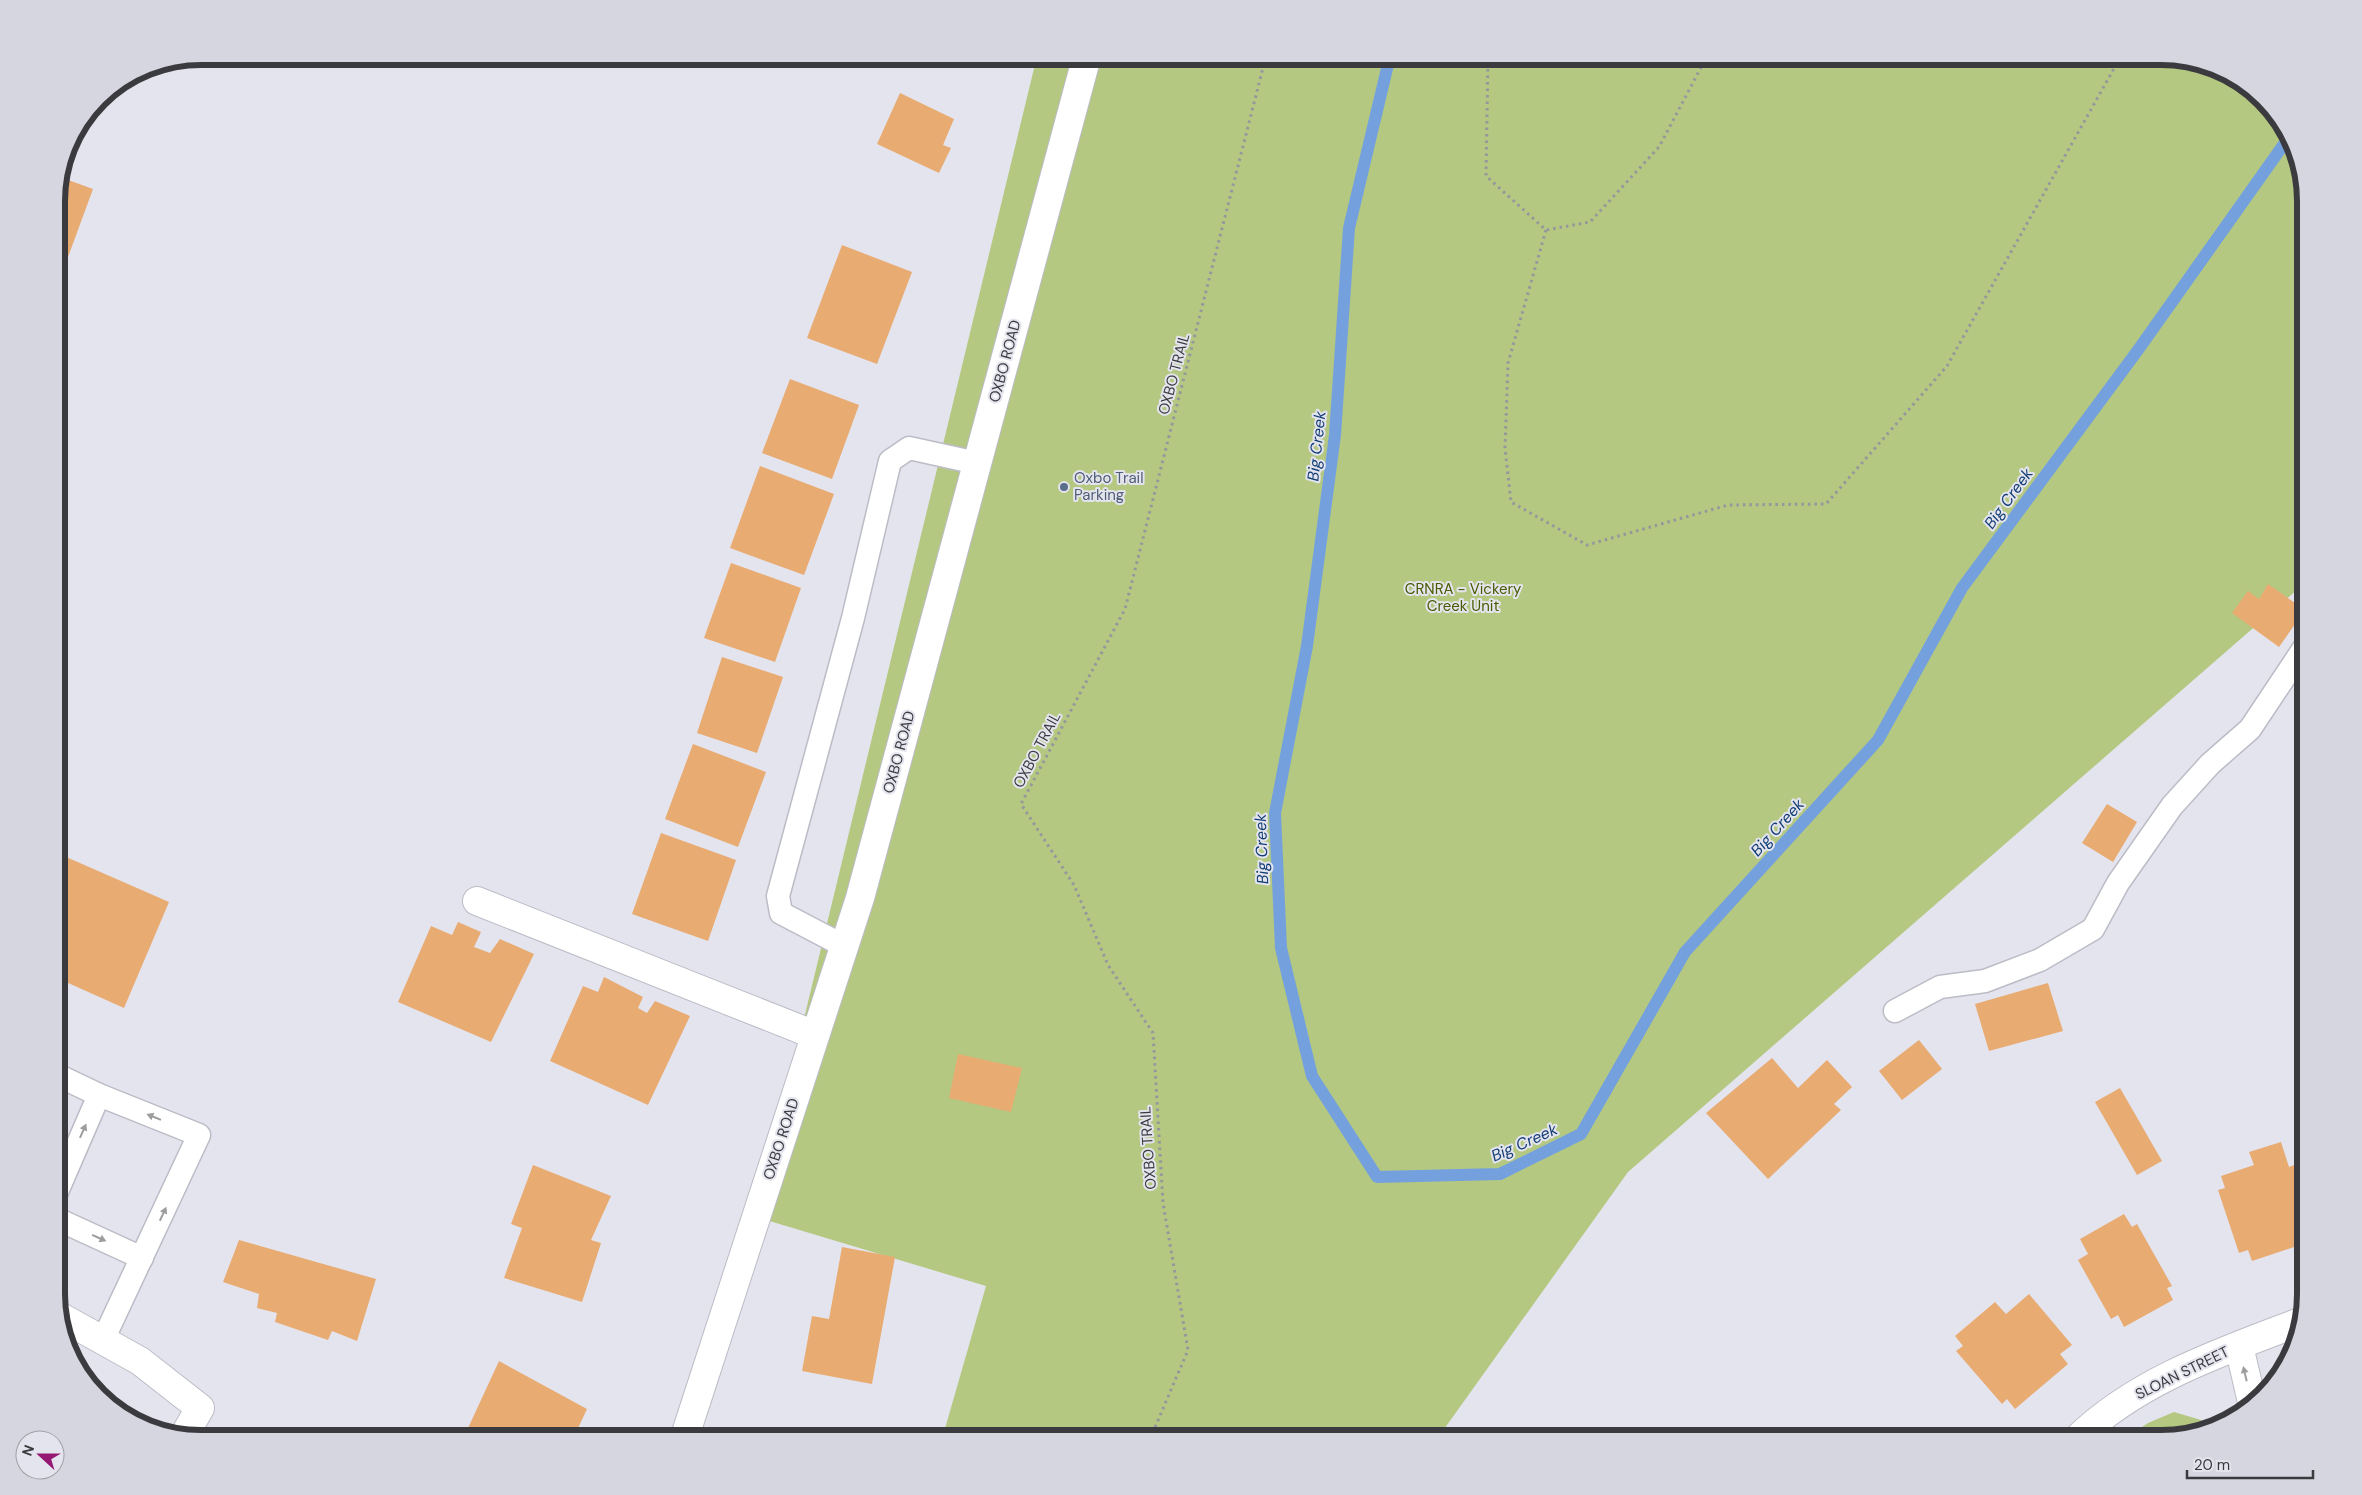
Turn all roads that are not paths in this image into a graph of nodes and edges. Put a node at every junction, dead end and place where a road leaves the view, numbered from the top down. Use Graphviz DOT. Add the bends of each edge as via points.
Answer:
graph roads {
  1 [pos="1084,65"];
  2 [pos="977,463"];
  3 [pos="2297,658"];
  4 [pos="477,901"];
  5 [pos="844,946"];
  6 [pos="1895,1011"];
  7 [pos="815,1035"];
  8 [pos="65,1079"];
  9 [pos="99,1095"];
  10 [pos="65,1172"];
  11 [pos="65,1223"];
  12 [pos="142,1258"];
  13 [pos="68,1321"];
  14 [pos="2293,1325"];
  15 [pos="103,1340"];
  16 [pos="2239,1346"];
  17 [pos="2251,1396"];
  18 [pos="188,1429"];
  19 [pos="687,1430"];
  20 [pos="2086,1430"];
  1 -- 2 [label="street, OXBO ROAD"];
  2 -- 5 [label="street, OXBO ROAD" via="860,898"];
  2 -- 5 [label="lane" via="909,448 890,461 778,896 781,913"];
  3 -- 6 [label="lane" via="2250,728 2210,764 2172,806 2118,884 2093,929 2040,960 1985,981 1940,986"];
  4 -- 7 [label="street"];
  5 -- 7 [label="street, OXBO ROAD"];
  7 -- 19 [label="street, OXBO ROAD"];
  8 -- 9 [label="lane"];
  10 -- 9 [label="lane, one-way"];
  12 -- 9 [label="lane, one-way" via="199,1135"];
  11 -- 12 [label="lane, one-way"];
  12 -- 15 [label="lane"];
  13 -- 15 [label="street"];
  14 -- 16 [label="street, SLOAN STREET"];
  15 -- 18 [label="street" via="140,1361 200,1408"];
  17 -- 16 [label="street, one-way"];
  16 -- 20 [label="street, SLOAN STREET" via="2145,1390"];
}
